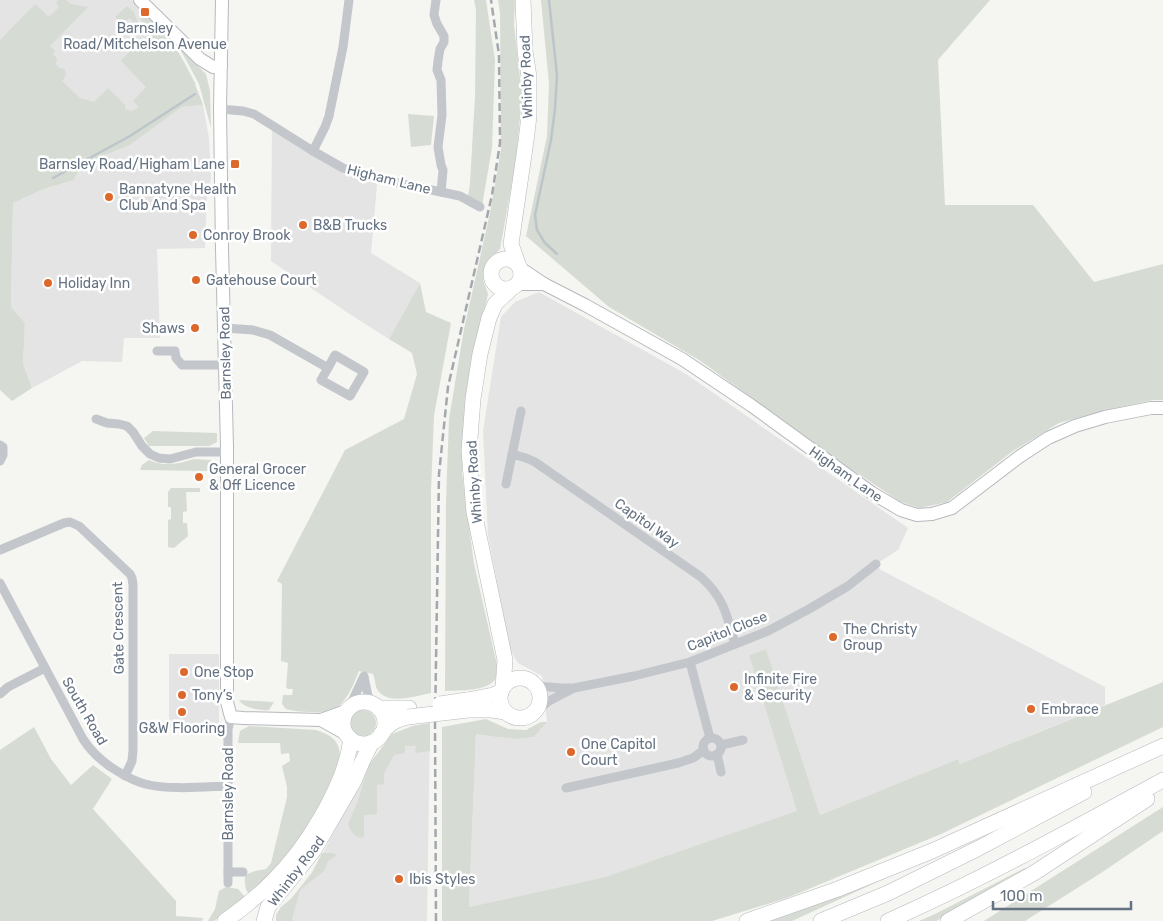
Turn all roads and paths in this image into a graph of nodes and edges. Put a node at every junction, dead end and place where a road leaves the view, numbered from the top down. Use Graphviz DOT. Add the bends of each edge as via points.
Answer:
graph roads {
  1 [pos="140,0"];
  2 [pos="222,0"];
  3 [pos="349,0"];
  4 [pos="436,0"];
  5 [pos="523,0"];
  6 [pos="221,66"];
  7 [pos="220,109"];
  8 [pos="313,151"];
  9 [pos="441,192"];
  10 [pos="480,207"];
  11 [pos="511,244"];
  12 [pos="495,264"];
  13 [pos="519,266"];
  14 [pos="493,280"];
  15 [pos="544,284"];
  16 [pos="515,285"];
  17 [pos="495,304"];
  18 [pos="225,328"];
  19 [pos="157,351"];
  20 [pos="225,366"];
  21 [pos="328,368"];
  22 [pos="1163,408"];
  23 [pos="521,411"];
  24 [pos="96,419"];
  25 [pos="0,445"];
  26 [pos="227,452"];
  27 [pos="512,454"];
  28 [pos="0,461"];
  29 [pos="506,484"];
  30 [pos="0,550"];
  31 [pos="876,564"];
  32 [pos="0,583"];
  33 [pos="735,644"];
  34 [pos="505,660"];
  35 [pos="690,662"];
  36 [pos="45,668"];
  37 [pos="522,678"];
  38 [pos="536,686"];
  39 [pos="574,688"];
  40 [pos="502,690"];
  41 [pos="0,694"];
  42 [pos="467,705"];
  43 [pos="376,706"];
  44 [pos="348,709"];
  45 [pos="505,712"];
  46 [pos="408,713"];
  47 [pos="534,714"];
  48 [pos="231,717"];
  49 [pos="320,720"];
  50 [pos="349,737"];
  51 [pos="377,738"];
  52 [pos="710,738"];
  53 [pos="743,740"];
  54 [pos="721,745"];
  55 [pos="1163,746"];
  56 [pos="704,750"];
  57 [pos="1163,750"];
  58 [pos="717,754"];
  59 [pos="721,772"];
  60 [pos="125,776"];
  61 [pos="1163,780"];
  62 [pos="227,786"];
  63 [pos="566,788"];
  64 [pos="1163,788"];
  65 [pos="228,872"];
  66 [pos="244,872"];
  67 [pos="228,882"];
  68 [pos="225,921"];
  69 [pos="264,921"];
  70 [pos="747,921"];
  71 [pos="821,921"];
  72 [pos="888,921"];
  73 [pos="948,921"];
  1 -- 6 [label="main road" via="200,59 213,67"];
  2 -- 6 [label="main road, Barnsley Road"];
  3 -- 8 [label="street" via="329,116"];
  4 -- 9 [label="street" via="434,15 444,36 437,70 441,80 442,115 438,147 443,170"];
  5 -- 11 [label="highway, Whinby Road" via="529,116"];
  6 -- 7 [label="main road, Barnsley Road"];
  7 -- 8 [label="street, Higham Lane" via="254,114"];
  7 -- 18 [label="main road, Barnsley Road"];
  8 -- 9 [label="street, Higham Lane" via="357,173"];
  9 -- 10 [label="street, Higham Lane" via="460,196"];
  11 -- 12 [label="highway"];
  11 -- 13 [label="highway, Whinby Road"];
  12 -- 13 [label="highway" via="511,259"];
  12 -- 14 [label="highway, Whinby Road" via="491,272"];
  13 -- 15 [label="main road, Higham Lane"];
  13 -- 16 [label="highway" via="521,277"];
  14 -- 16 [label="highway" via="499,287"];
  14 -- 17 [label="highway, Whinby Road"];
  15 -- 16 [label="main road, Higham Lane"];
  15 -- 22 [label="main road, Higham Lane" via="682,359 872,493 916,514 932,514 952,508 1019,457 1048,438 1075,426 1105,417"];
  16 -- 17 [label="highway, Whinby Road"];
  17 -- 34 [label="highway, Whinby Road" via="480,354 469,451 474,512"];
  18 -- 20 [label="main road, Barnsley Road"];
  18 -- 21 [label="street" via="270,335"];
  19 -- 20 [label="street" via="175,351 182,365"];
  20 -- 26 [label="main road, Barnsley Road"];
  21 -- 21 [label="street" via="321,380 350,396 364,372 335,356"];
  23 -- 27 [label="street"];
  24 -- 26 [label="street" via="127,426 142,446 159,458 170,459 196,452"];
  25 -- 28 [label="street" via="3,447"];
  26 -- 48 [label="main road, Barnsley Road" via="228,702"];
  27 -- 29 [label="street"];
  27 -- 33 [label="street, Capitol Way" via="535,462 701,577 720,598"];
  30 -- 60 [label="street, Gate Crescent" via="70,522 79,526 130,574 133,585 133,750"];
  31 -- 33 [label="street, Capitol Close" via="848,586 809,609"];
  32 -- 36 [label="street, South Road"];
  33 -- 35 [label="street, Capitol Close"];
  34 -- 37 [label="highway"];
  34 -- 40 [label="highway, Whinby Road"];
  35 -- 39 [label="street, Capitol Close"];
  35 -- 52 [label="street"];
  36 -- 41 [label="street"];
  36 -- 60 [label="street, South Road" via="90,750"];
  37 -- 38 [label="highway"];
  37 -- 40 [label="highway" via="510,681"];
  38 -- 39 [label="street, Capitol Close"];
  38 -- 47 [label="highway" via="541,700"];
  39 -- 47 [label="street, Capitol Close" via="549,701"];
  40 -- 42 [label="highway, Whinby Road"];
  40 -- 45 [label="highway" via="500,700"];
  42 -- 45 [label="highway, Whinby Road"];
  42 -- 46 [label="highway, Whinby Road, bridge"];
  43 -- 44 [label="highway" via="361,702"];
  43 -- 44 [label="street" via="368,696 364,676"];
  43 -- 46 [label="highway, Whinby Road"];
  43 -- 51 [label="highway" via="384,720 384,727"];
  44 -- 49 [label="main road"];
  44 -- 50 [label="highway" via="343,722"];
  45 -- 47 [label="highway" via="517,719"];
  46 -- 51 [label="highway, Whinby Road" via="391,723"];
  48 -- 49 [label="main road"];
  48 -- 62 [label="street, Barnsley Road"];
  49 -- 50 [label="main road"];
  50 -- 51 [label="highway" via="361,743"];
  50 -- 68 [label="highway, Whinby Road" via="348,760 339,784 300,849 274,881"];
  51 -- 69 [label="highway, Whinby Road" via="314,850 273,900"];
  52 -- 54 [label="street" via="716,738"];
  52 -- 56 [label="street" via="704,742"];
  53 -- 54 [label="street"];
  54 -- 58 [label="street"];
  55 -- 70 [label="highway" via="932,851"];
  56 -- 58 [label="street" via="710,755"];
  56 -- 63 [label="street" via="678,763"];
  57 -- 71 [label="highway" via="968,854"];
  58 -- 59 [label="street"];
  60 -- 62 [label="street, South Road" via="154,786"];
  61 -- 72 [label="highway" via="1054,840"];
  62 -- 65 [label="street, Barnsley Road"];
  64 -- 73 [label="highway" via="1034,873"];
  65 -- 66 [label="street"];
  65 -- 67 [label="street, Barnsley Road"];
}
